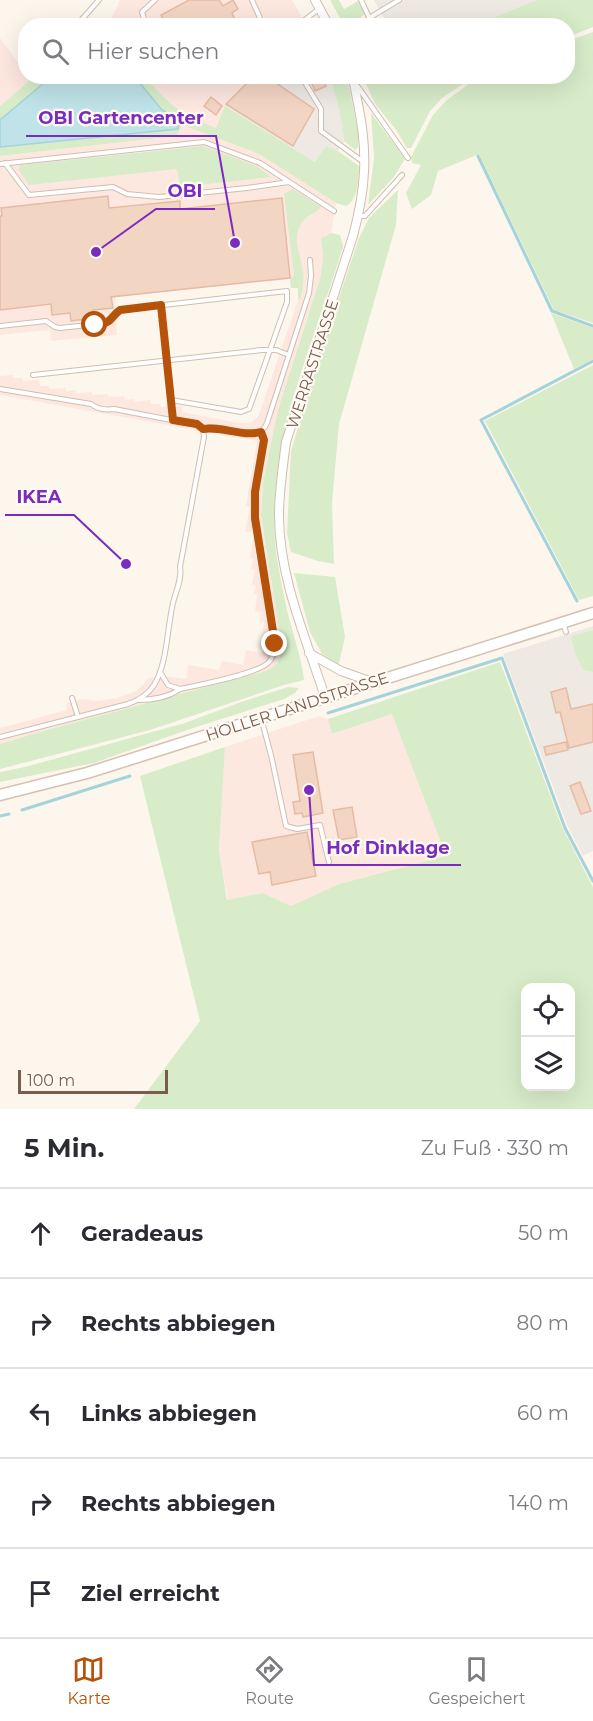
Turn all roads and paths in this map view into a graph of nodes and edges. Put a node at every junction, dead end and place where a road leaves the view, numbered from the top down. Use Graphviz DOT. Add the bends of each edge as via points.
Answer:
graph roads {
  1 [pos="99,0"];
  2 [pos="155,0"];
  3 [pos="252,0"];
  4 [pos="315,0"];
  5 [pos="361,0"];
  6 [pos="399,0"];
  7 [pos="320,8"];
  8 [pos="83,18"];
  9 [pos="144,18"];
  10 [pos="260,18"];
  11 [pos="307,18"];
  12 [pos="325,18"];
  13 [pos="369,18"];
  14 [pos="307,84"];
  15 [pos="354,84"];
  16 [pos="356,84"];
  17 [pos="408,158"];
  18 [pos="3,163"];
  19 [pos="365,163"];
  20 [pos="402,175"];
  21 [pos="290,182"];
  22 [pos="334,211"];
  23 [pos="359,216"];
  24 [pos="310,261"];
  25 [pos="161,305"];
  26 [pos="0,326"];
  27 [pos="270,350"];
  28 [pos="289,355"];
  29 [pos="167,360"];
  30 [pos="33,375"];
  31 [pos="0,389"];
  32 [pos="171,400"];
  33 [pos="173,420"];
  34 [pos="203,429"];
  35 [pos="261,432"];
  36 [pos="593,613"];
  37 [pos="309,653"];
  38 [pos="160,672"];
  39 [pos="372,682"];
  40 [pos="180,689"];
  41 [pos="325,697"];
  42 [pos="72,698"];
  43 [pos="138,700"];
  44 [pos="78,717"];
  45 [pos="261,717"];
  46 [pos="0,737"];
  47 [pos="0,795"];
  48 [pos="328,862"];
  1 -- 8 [label="lane"];
  2 -- 9 [label="lane" via="142,12"];
  3 -- 10 [label="lane"];
  4 -- 7 [label="street"];
  5 -- 13 [label="lane"];
  6 -- 13 [label="lane"];
  7 -- 11 [label="lane"];
  7 -- 12 [label="street"];
  14 -- 19 [label="lane" via="321,109 321,131"];
  15 -- 19 [label="street, WERRASTRASSE" via="364,132"];
  16 -- 17 [label="lane"];
  18 -- 21 [label="lane" via="204,142 260,163"];
  18 -- 21 [label="lane" via="29,195 113,187 127,195 159,197"];
  19 -- 23 [label="street, WERRASTRASSE"];
  20 -- 23 [label="lane" via="365,216"];
  21 -- 22 [label="lane"];
  23 -- 37 [label="street, WERRASTRASSE" via="286,442 281,478 279,516 284,569"];
  24 -- 28 [label="lane" via="310,287"];
  25 -- 26 [label="lane" via="120,310 106,323 60,328 46,321"];
  25 -- 27 [label="lane" via="287,291 287,302"];
  25 -- 29 [label="lane"];
  27 -- 28 [label="lane"];
  27 -- 29 [label="lane"];
  27 -- 32 [label="lane" via="246,412"];
  28 -- 35 [label="lane"];
  29 -- 30 [label="lane"];
  29 -- 32 [label="lane"];
  31 -- 33 [label="lane"];
  32 -- 33 [label="lane"];
  33 -- 34 [label="lane" via="197,424"];
  34 -- 35 [label="lane"];
  34 -- 38 [label="lane" via="181,571"];
  35 -- 40 [label="lane" via="264,440 255,518 274,651 269,662 257,669"];
  36 -- 39 [label="main road, HOLLER LANDSTRASSE" via="564,627"];
  37 -- 39 [label="street"];
  37 -- 41 [label="street, WERRASTRASSE"];
  38 -- 40 [label="lane" via="168,685"];
  38 -- 43 [label="lane" via="153,686"];
  39 -- 41 [label="main road, HOLLER LANDSTRASSE"];
  40 -- 43 [label="lane"];
  41 -- 45 [label="main road, HOLLER LANDSTRASSE"];
  42 -- 44 [label="lane"];
  43 -- 44 [label="lane"];
  44 -- 46 [label="lane"];
  45 -- 47 [label="main road, HOLLER LANDSTRASSE" via="87,773"];
  45 -- 48 [label="lane" via="286,826 297,829 320,825"];
}
